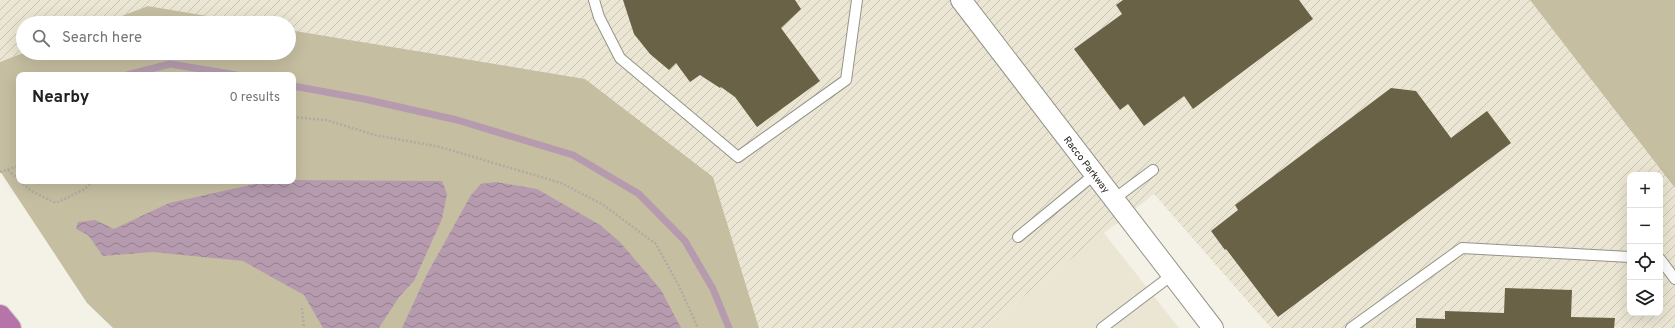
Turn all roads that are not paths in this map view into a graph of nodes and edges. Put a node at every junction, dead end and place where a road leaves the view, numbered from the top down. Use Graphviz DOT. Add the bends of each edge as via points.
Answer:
graph roads {
  1 [pos="594,0"];
  2 [pos="857,0"];
  3 [pos="961,0"];
  4 [pos="1153,170"];
  5 [pos="1095,174"];
  6 [pos="1114,200"];
  7 [pos="1018,237"];
  8 [pos="1627,257"];
  9 [pos="1663,263"];
  10 [pos="1172,275"];
  11 [pos="1675,279"];
  12 [pos="0,316"];
  13 [pos="10,328"];
  14 [pos="1102,328"];
  15 [pos="1213,328"];
  16 [pos="1352,328"];
  1 -- 2 [label="lane" via="599,17 620,58 738,157 846,80"];
  3 -- 5 [label="street, Racco Parkway"];
  4 -- 6 [label="lane"];
  5 -- 6 [label="street, Racco Parkway"];
  5 -- 7 [label="lane"];
  6 -- 10 [label="street, Racco Parkway"];
  8 -- 16 [label="lane" via="1462,248"];
  9 -- 11 [label="lane"];
  10 -- 14 [label="lane"];
  10 -- 15 [label="street, Racco Parkway"];
  12 -- 13 [label="highway"];
}
